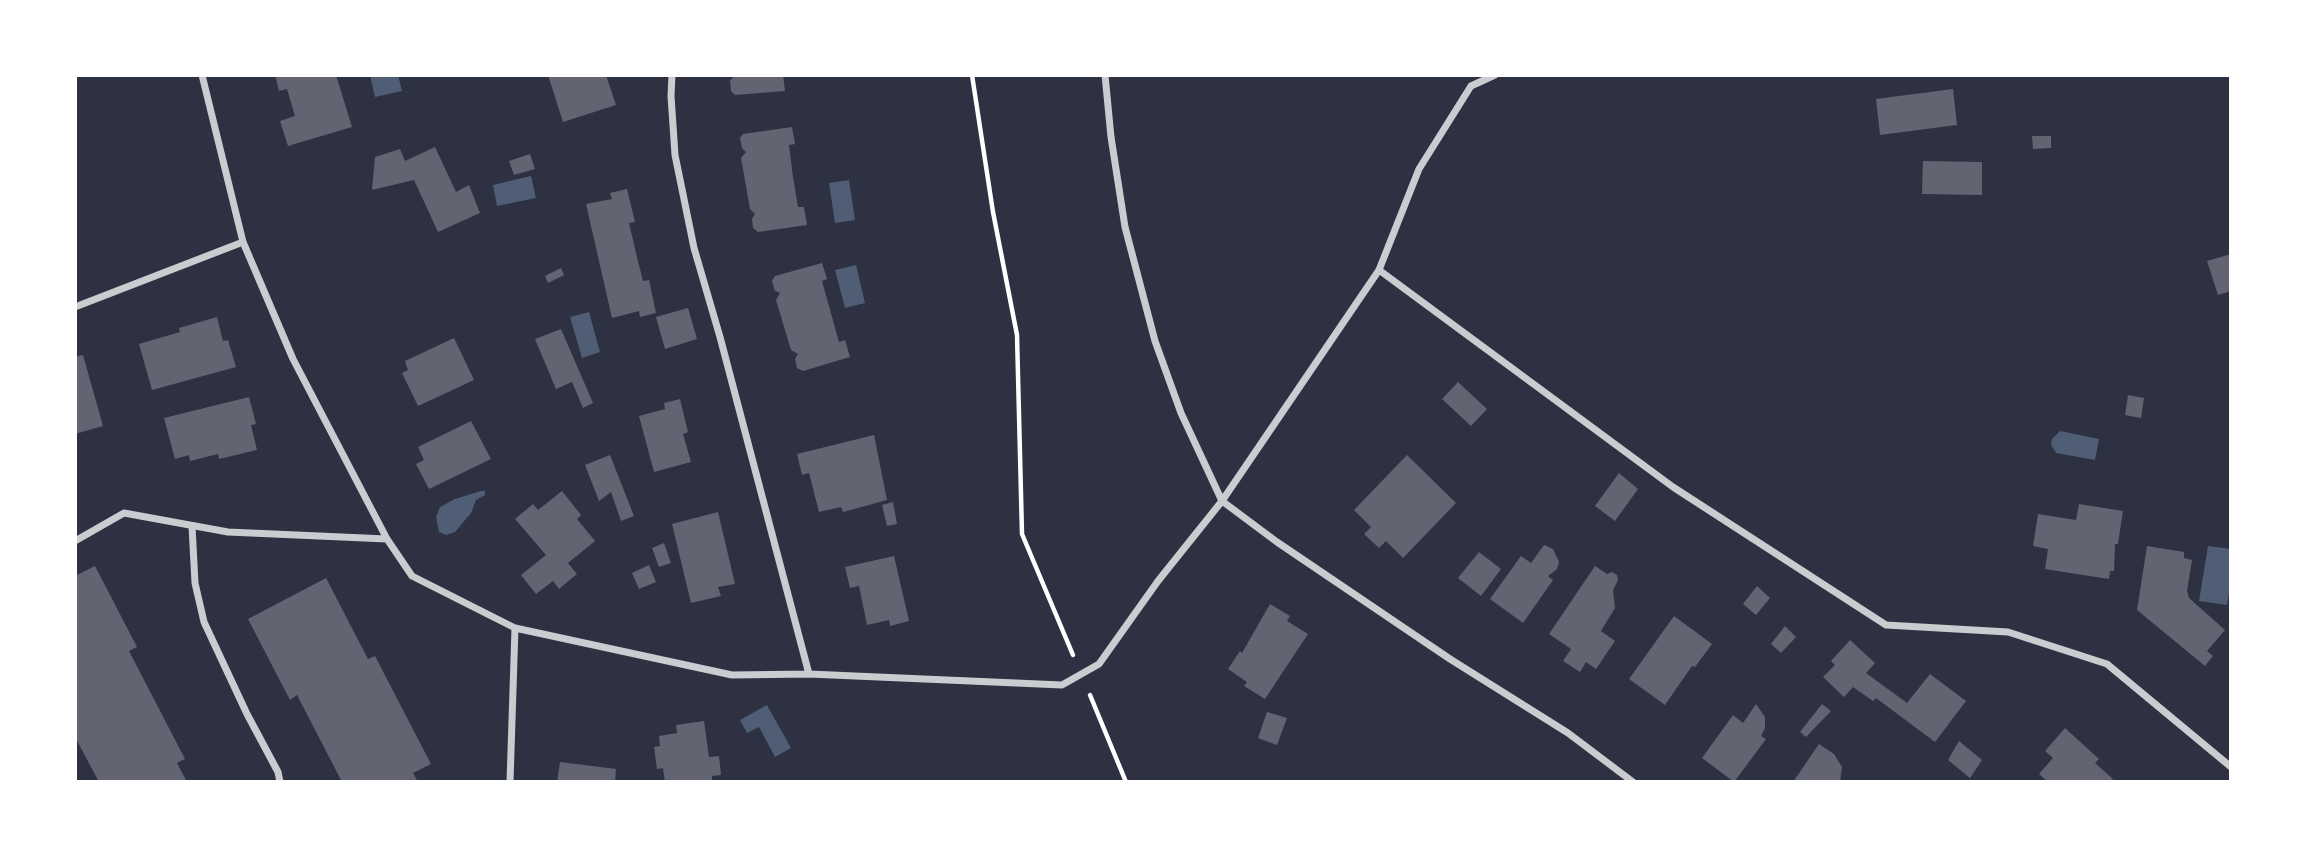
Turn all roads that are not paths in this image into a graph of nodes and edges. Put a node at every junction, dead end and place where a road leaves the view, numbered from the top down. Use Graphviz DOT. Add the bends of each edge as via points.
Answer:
graph roads {
  1 [pos="202,75"];
  2 [pos="672,75"];
  3 [pos="1105,75"];
  4 [pos="1495,75"];
  5 [pos="243,242"];
  6 [pos="1379,270"];
  7 [pos="75,307"];
  8 [pos="1222,501"];
  9 [pos="192,526"];
  10 [pos="387,539"];
  11 [pos="75,541"];
  12 [pos="515,628"];
  13 [pos="809,674"];
  14 [pos="2231,767"];
  15 [pos="280,782"];
  16 [pos="510,782"];
  17 [pos="1633,782"];
  1 -- 5 [label="street"];
  2 -- 13 [label="street" via="675,155 694,248"];
  3 -- 8 [label="street" via="1125,227 1155,341 1181,413"];
  4 -- 6 [label="street" via="1471,86 1419,169"];
  5 -- 7 [label="street"];
  5 -- 10 [label="street" via="293,359"];
  6 -- 8 [label="street"];
  6 -- 14 [label="street" via="1673,486 1886,625 2008,632 2107,664"];
  8 -- 13 [label="street" via="1158,580 1099,664 1062,685"];
  8 -- 17 [label="street"];
  9 -- 10 [label="street" via="228,533"];
  9 -- 11 [label="street" via="124,513"];
  9 -- 15 [label="street" via="195,583 204,622"];
  10 -- 12 [label="street" via="412,576"];
  12 -- 13 [label="street" via="732,675"];
  12 -- 16 [label="street"];
}
